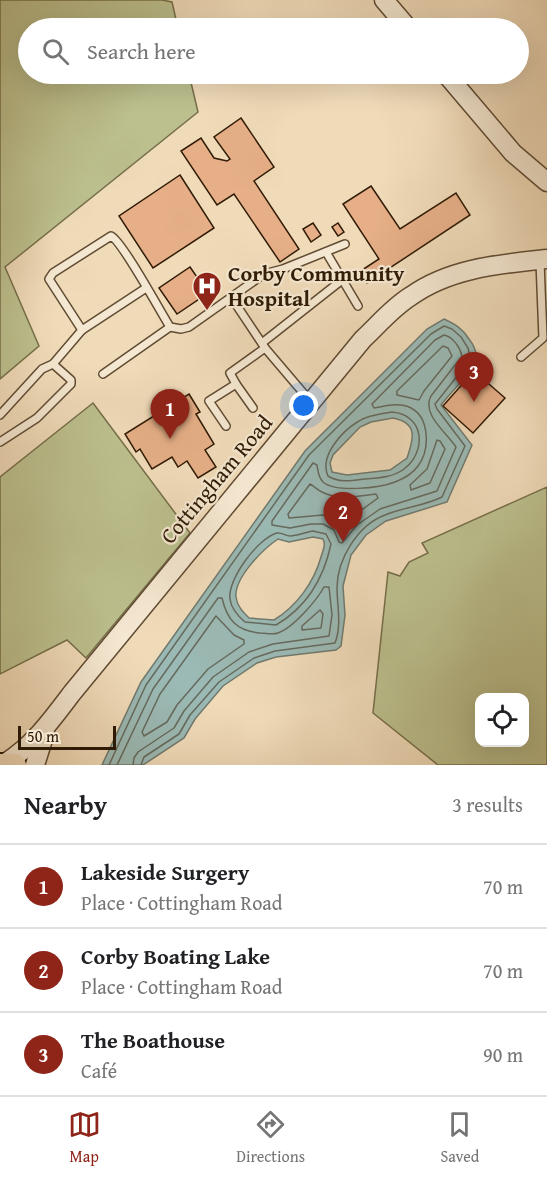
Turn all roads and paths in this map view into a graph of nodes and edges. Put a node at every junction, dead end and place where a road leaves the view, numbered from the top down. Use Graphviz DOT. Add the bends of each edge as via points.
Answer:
graph roads {
  1 [pos="384,0"];
  2 [pos="399,18"];
  3 [pos="454,84"];
  4 [pos="547,182"];
  5 [pos="345,244"];
  6 [pos="326,252"];
  7 [pos="544,260"];
  8 [pos="342,280"];
  9 [pos="147,288"];
  10 [pos="231,297"];
  11 [pos="358,306"];
  12 [pos="170,327"];
  13 [pos="82,330"];
  14 [pos="264,346"];
  15 [pos="521,357"];
  16 [pos="53,364"];
  17 [pos="103,374"];
  18 [pos="236,384"];
  19 [pos="311,402"];
  20 [pos="252,408"];
  21 [pos="0,415"];
  22 [pos="226,426"];
  23 [pos="0,442"];
  24 [pos="46,728"];
  25 [pos="2,765"];
  26 [pos="15,765"];
  27 [pos="35,765"];
  1 -- 2 [label="street"];
  3 -- 4 [label="street" via="513,153"];
  5 -- 6 [label="lane"];
  6 -- 8 [label="lane"];
  6 -- 10 [label="lane" via="264,274"];
  7 -- 15 [label="lane" via="543,338"];
  7 -- 19 [label="street, Cottingham Road" via="482,267 446,277 410,296 363,339"];
  8 -- 11 [label="lane"];
  8 -- 14 [label="lane"];
  9 -- 12 [label="lane"];
  9 -- 13 [label="lane"];
  9 -- 13 [label="lane" via="111,236 53,273 49,279"];
  10 -- 12 [label="lane" via="189,327"];
  10 -- 14 [label="lane"];
  12 -- 17 [label="lane"];
  13 -- 16 [label="lane"];
  14 -- 18 [label="lane" via="230,373"];
  14 -- 19 [label="lane"];
  16 -- 21 [label="lane" via="42,369"];
  16 -- 23 [label="lane" via="71,384 37,418"];
  18 -- 20 [label="lane"];
  18 -- 22 [label="lane" via="209,401"];
  19 -- 24 [label="street, Cottingham Road"];
  24 -- 25 [label="street, Cottingham Road"];
  24 -- 27 [label="street, Cottingham Road"];
  25 -- 26 [label="highway"];
}
